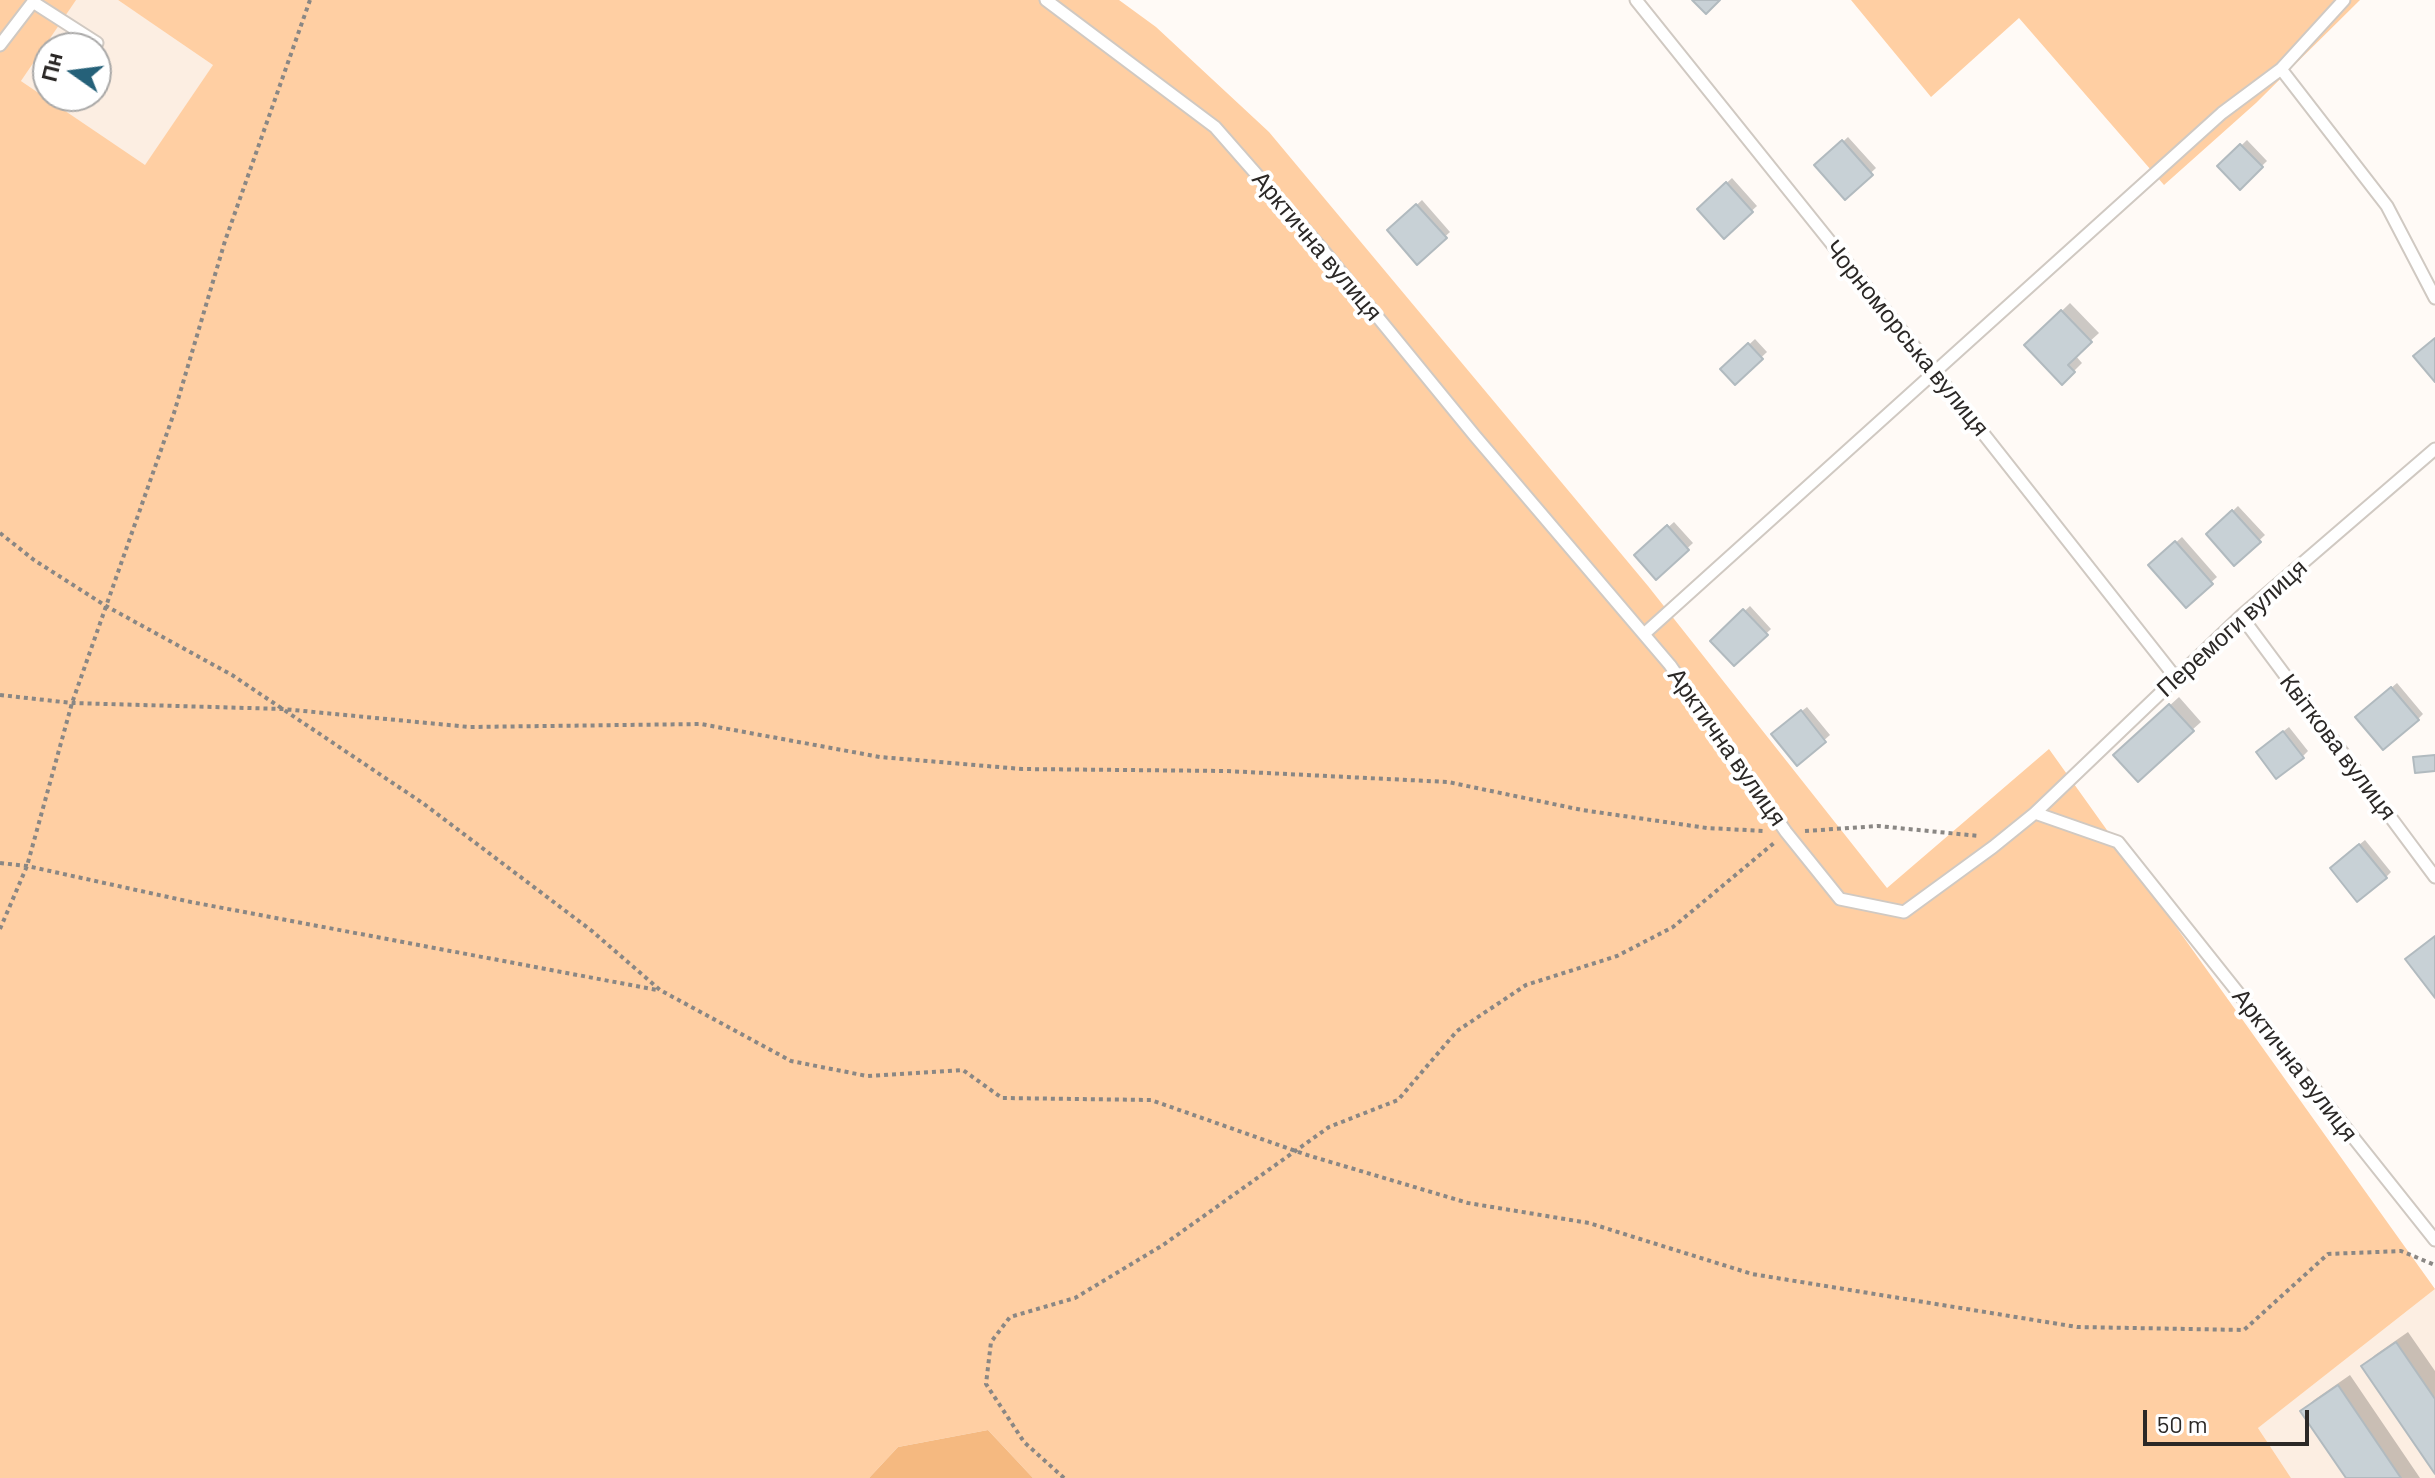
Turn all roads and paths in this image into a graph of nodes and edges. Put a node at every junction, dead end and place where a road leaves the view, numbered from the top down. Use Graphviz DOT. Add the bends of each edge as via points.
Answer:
graph roads {
  1 [pos="20,0"];
  2 [pos="310,0"];
  3 [pos="1046,0"];
  4 [pos="1636,0"];
  5 [pos="2344,0"];
  6 [pos="34,1"];
  7 [pos="80,32"];
  8 [pos="0,45"];
  9 [pos="2281,69"];
  10 [pos="2435,298"];
  11 [pos="1934,371"];
  12 [pos="2435,449"];
  13 [pos="0,533"];
  14 [pos="106,606"];
  15 [pos="2241,616"];
  16 [pos="1644,634"];
  17 [pos="2176,678"];
  18 [pos="0,695"];
  19 [pos="72,703"];
  20 [pos="283,709"];
  21 [pos="2035,813"];
  22 [pos="1786,832"];
  23 [pos="2003,839"];
  24 [pos="0,863"];
  25 [pos="27,866"];
  26 [pos="2435,877"];
  27 [pos="0,929"];
  28 [pos="660,990"];
  29 [pos="1296,1151"];
  30 [pos="2435,1240"];
  31 [pos="2435,1265"];
  32 [pos="1064,1478"];
  1 -- 6 [label="lane"];
  2 -- 14 [label="path"];
  3 -- 16 [label="lane, Арктична вулиця" via="1215,127"];
  4 -- 11 [label="lane, Чорноморська вулиця"];
  5 -- 9 [label="lane"];
  6 -- 7 [label="lane"];
  6 -- 8 [label="lane"];
  9 -- 10 [label="lane" via="2387,206"];
  9 -- 11 [label="lane" via="2222,113"];
  11 -- 16 [label="lane"];
  11 -- 17 [label="lane, Чорноморська вулиця"];
  12 -- 15 [label="lane, Перемоги вулиця"];
  13 -- 14 [label="path"];
  14 -- 19 [label="path"];
  14 -- 20 [label="path"];
  15 -- 17 [label="lane, Перемоги вулиця"];
  15 -- 26 [label="lane, Квіткова вулиця"];
  16 -- 22 [label="lane, Арктична вулиця"];
  17 -- 21 [label="lane, Перемоги вулиця"];
  18 -- 19 [label="path"];
  19 -- 20 [label="path"];
  19 -- 25 [label="path"];
  20 -- 22 [label="path" via="469,727 701,724 880,757 1022,769 1226,771 1448,782 1582,810 1707,828"];
  20 -- 28 [label="path" via="424,804 592,931"];
  21 -- 23 [label="lane, Арктична вулиця"];
  21 -- 30 [label="lane, Арктична вулиця" via="2118,842"];
  22 -- 23 [label="path" via="1878,826"];
  22 -- 23 [label="lane, Арктична вулиця" via="1840,899 1904,912"];
  22 -- 29 [label="path" via="1673,927 1617,956 1526,985 1457,1031 1398,1100 1329,1127"];
  24 -- 25 [label="path"];
  25 -- 27 [label="path"];
  25 -- 28 [label="path"];
  28 -- 29 [label="path" via="791,1061 867,1076 963,1070 1002,1098 1151,1100"];
  29 -- 31 [label="path" via="1468,1203 1589,1223 1752,1274 2077,1327 2244,1330 2328,1254 2401,1251"];
  29 -- 32 [label="path" via="1163,1245 1075,1298 1010,1317 991,1342 986,1384 1024,1442"];
}
